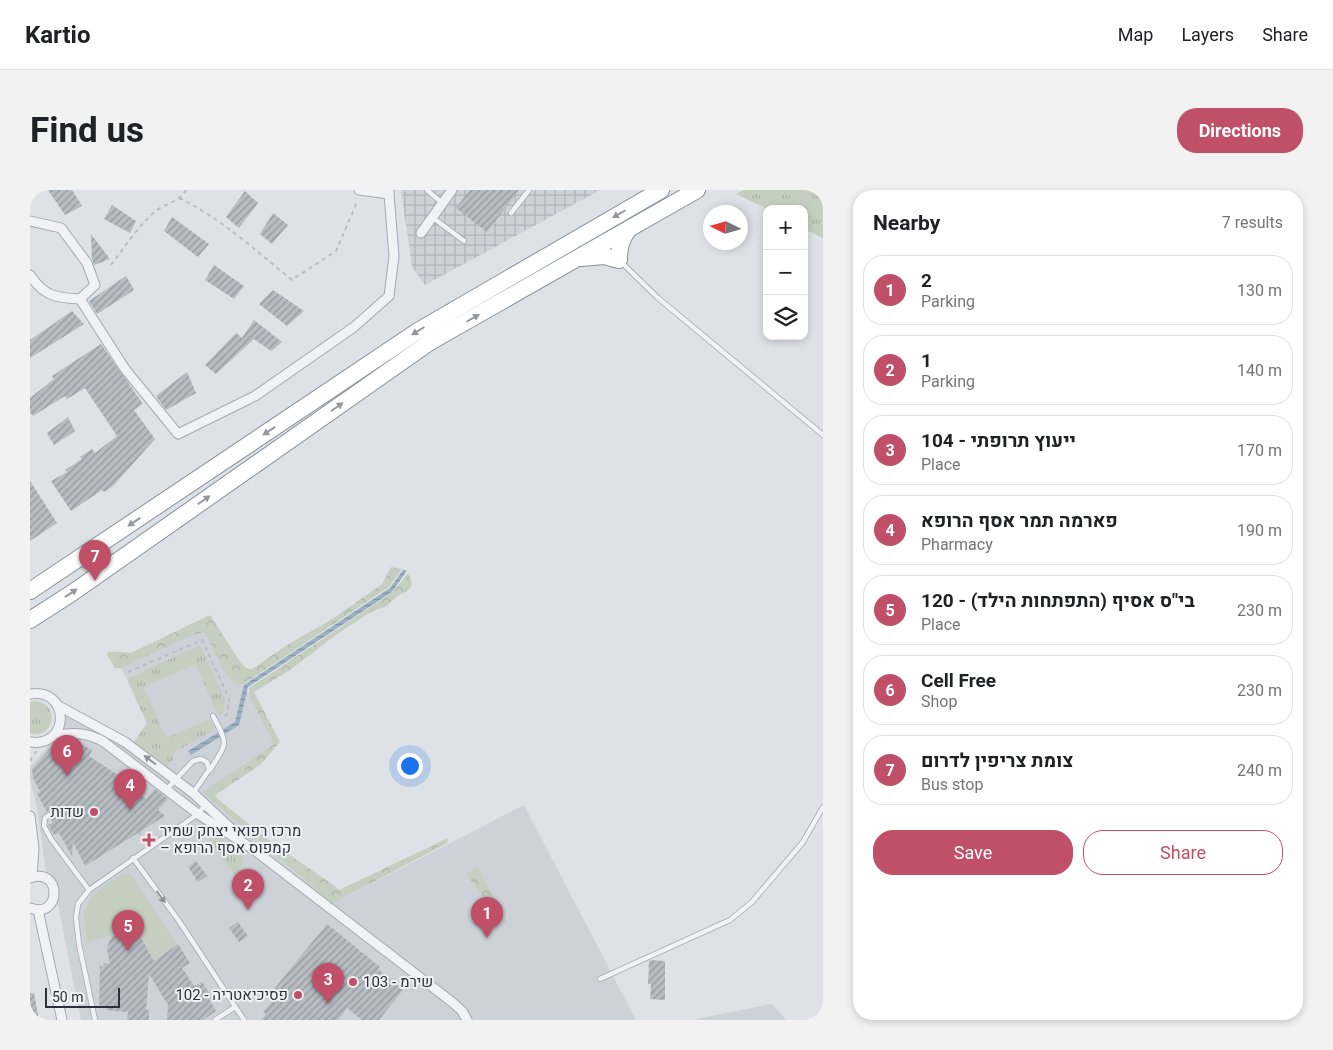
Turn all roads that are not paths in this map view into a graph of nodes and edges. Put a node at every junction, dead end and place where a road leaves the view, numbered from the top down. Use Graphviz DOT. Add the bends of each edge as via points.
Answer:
graph roads {
  1 [pos="360,190"];
  2 [pos="427,190"];
  3 [pos="452,190"];
  4 [pos="529,190"];
  5 [pos="661,190"];
  6 [pos="697,190"];
  7 [pos="389,192"];
  8 [pos="442,203"];
  9 [pos="511,213"];
  10 [pos="432,217"];
  11 [pos="30,221"];
  12 [pos="629,229"];
  13 [pos="421,233"];
  14 [pos="464,241"];
  15 [pos="620,260"];
  16 [pos="570,262"];
  17 [pos="30,275"];
  18 [pos="80,299"];
  19 [pos="823,435"];
  20 [pos="30,591"];
  21 [pos="31,620"];
  22 [pos="32,692"];
  23 [pos="57,705"];
  24 [pos="213,716"];
  25 [pos="53,738"];
  26 [pos="30,742"];
  27 [pos="209,772"];
  28 [pos="175,779"];
  29 [pos="167,789"];
  30 [pos="193,793"];
  31 [pos="206,804"];
  32 [pos="823,807"];
  33 [pos="198,814"];
  34 [pos="49,815"];
  35 [pos="30,816"];
  36 [pos="253,849"];
  37 [pos="132,858"];
  38 [pos="31,878"];
  39 [pos="89,890"];
  40 [pos="34,909"];
  41 [pos="600,979"];
  42 [pos="235,1007"];
  43 [pos="62,1020"];
  44 [pos="95,1020"];
  45 [pos="215,1020"];
  46 [pos="244,1020"];
  47 [pos="467,1020"];
  1 -- 7 [label="street"];
  2 -- 8 [label="lane"];
  3 -- 8 [label="street"];
  4 -- 9 [label="lane"];
  5 -- 20 [label="highway, one-way" via="418,331"];
  6 -- 12 [label="highway"];
  7 -- 18 [label="street" via="394,256 389,296 354,328 254,396 178,434 125,370"];
  8 -- 10 [label="street"];
  10 -- 13 [label="street"];
  10 -- 14 [label="lane"];
  11 -- 18 [label="street" via="60,228 87,263 95,285"];
  12 -- 15 [label="highway" via="619,248"];
  12 -- 16 [label="highway"];
  15 -- 16 [label="highway" via="604,256"];
  15 -- 19 [label="lane" via="658,298"];
  21 -- 16 [label="highway, one-way" via="430,342"];
  17 -- 18 [label="street" via="37,286 51,296"];
  22 -- 23 [label="street" via="48,696"];
  23 -- 25 [label="street" via="61,722"];
  28 -- 23 [label="street, one-way" via="125,742"];
  24 -- 27 [label="lane" via="224,736 224,746"];
  25 -- 26 [label="street"];
  25 -- 29 [label="street" via="76,733 93,736"];
  27 -- 28 [label="lane" via="207,762 197,759"];
  27 -- 30 [label="lane"];
  28 -- 29 [label="lane"];
  28 -- 30 [label="street"];
  29 -- 33 [label="street"];
  30 -- 31 [label="street"];
  31 -- 33 [label="lane"];
  31 -- 36 [label="street"];
  32 -- 41 [label="lane" via="803,842 752,902 730,920"];
  33 -- 36 [label="street"];
  33 -- 37 [label="lane"];
  34 -- 39 [label="lane" via="44,826"];
  35 -- 38 [label="street" via="34,848"];
  36 -- 47 [label="street" via="426,981 462,1011"];
  37 -- 39 [label="lane"];
  37 -- 42 [label="lane, one-way" via="179,920"];
  38 -- 40 [label="street" via="41,876 54,887 51,904"];
  39 -- 44 [label="lane" via="78,904 76,918"];
  40 -- 43 [label="street"];
  42 -- 45 [label="lane"];
  42 -- 46 [label="lane"];
}
